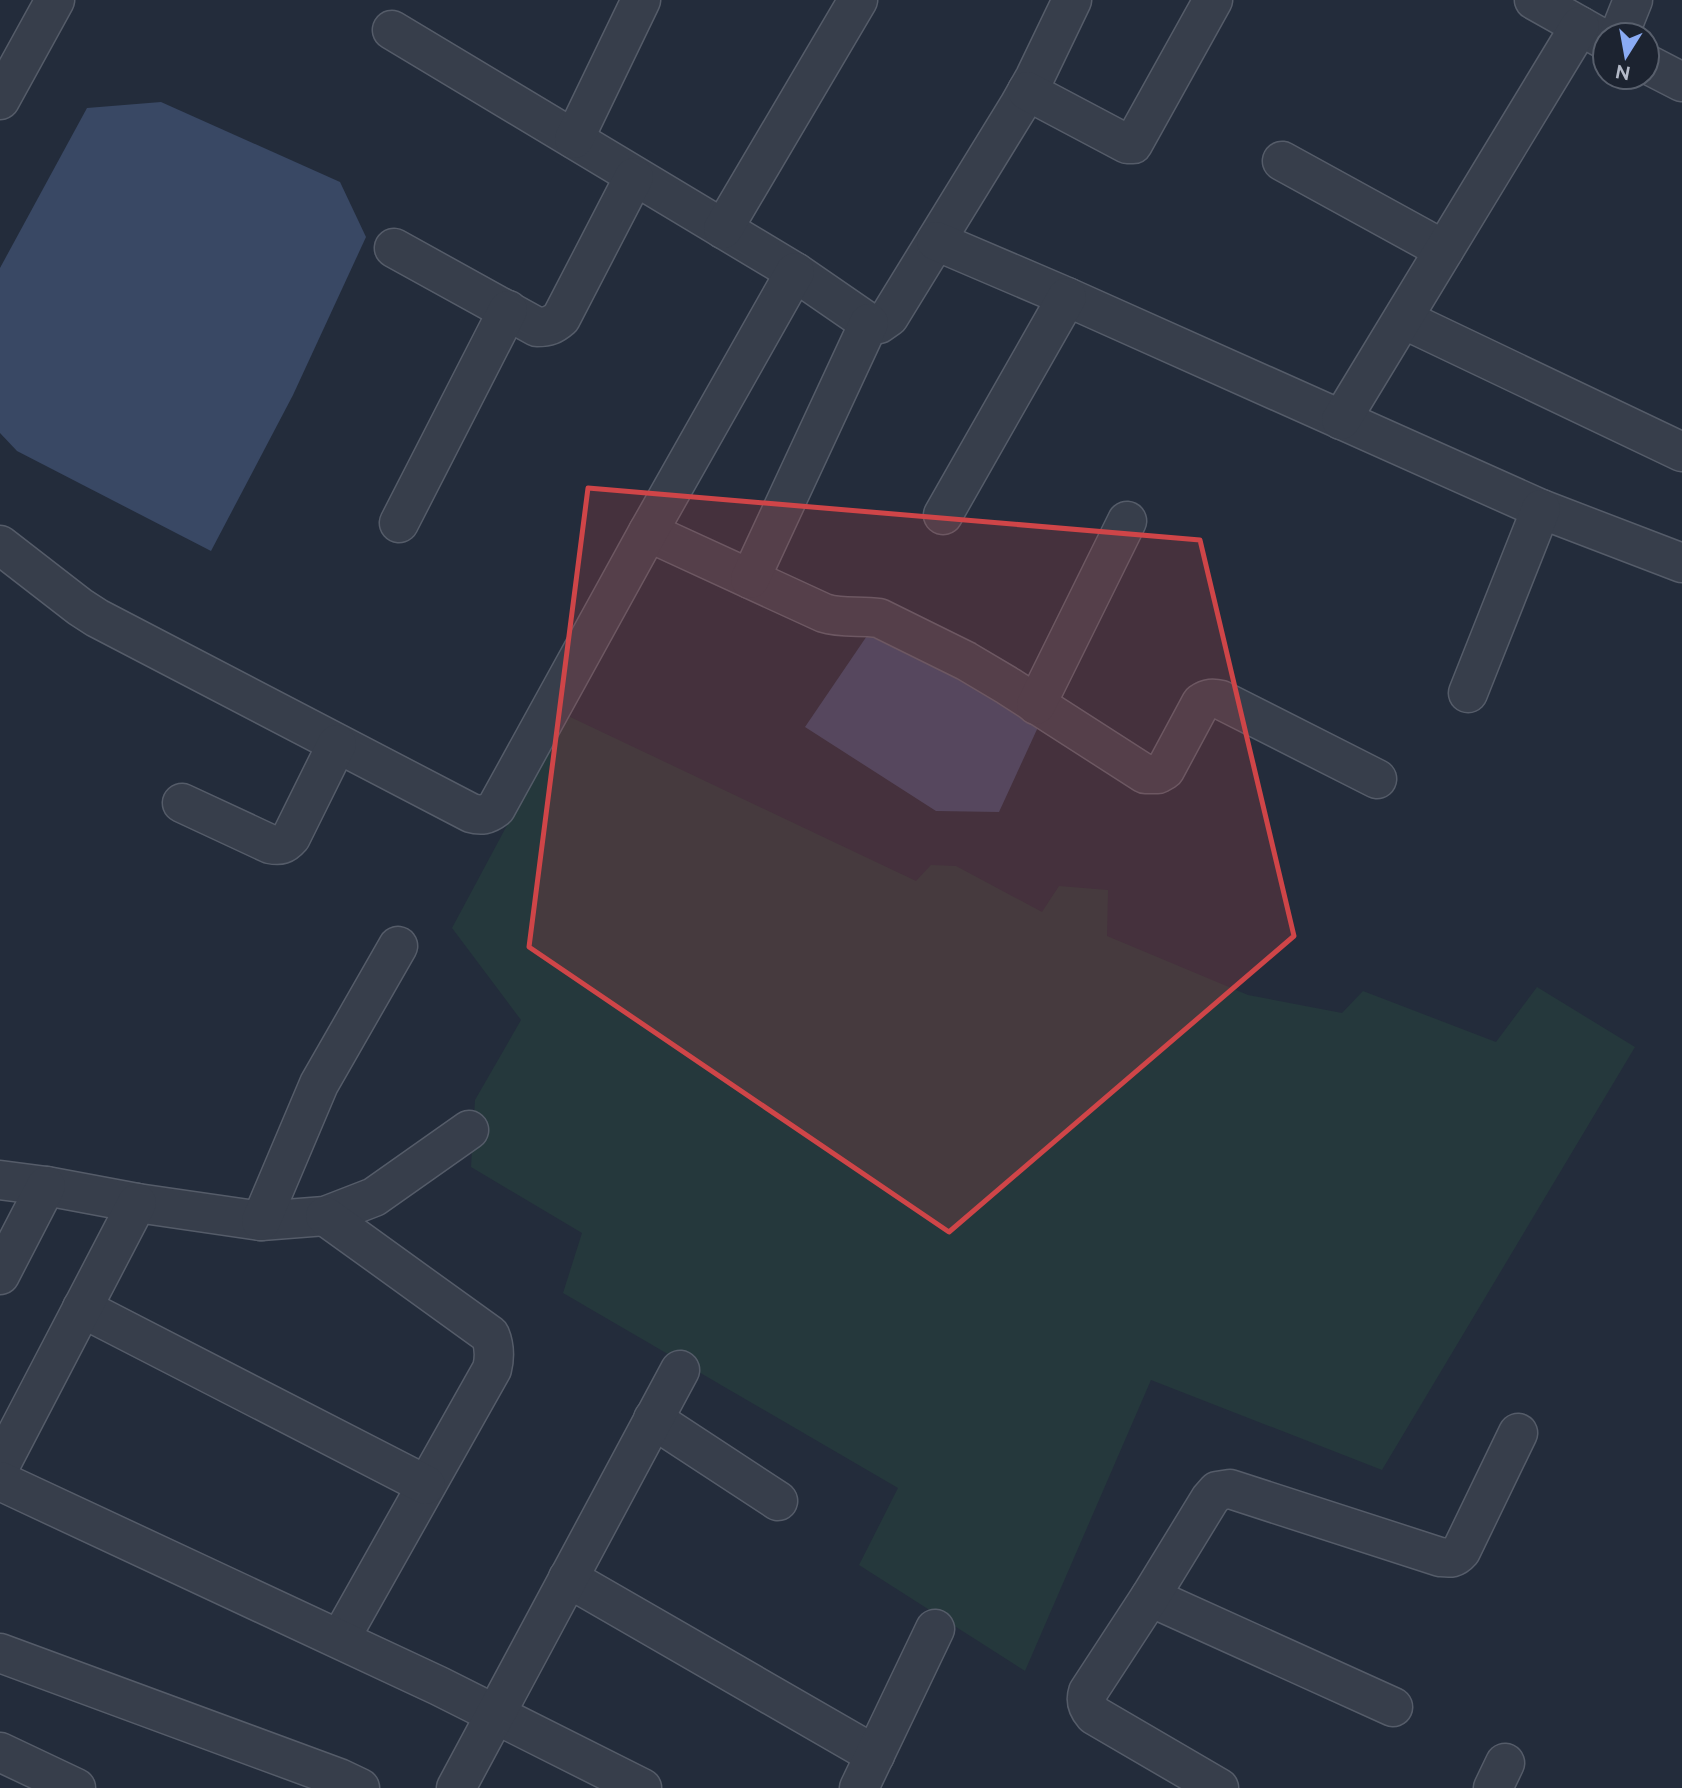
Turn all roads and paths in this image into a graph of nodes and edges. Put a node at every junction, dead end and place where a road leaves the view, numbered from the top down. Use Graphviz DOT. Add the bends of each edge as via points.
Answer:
graph roads {
  1 [pos="55,0"];
  2 [pos="641,0"];
  3 [pos="858,0"];
  4 [pos="1072,0"];
  5 [pos="1213,0"];
  6 [pos="1534,0"];
  7 [pos="1633,0"];
  8 [pos="1625,21"];
  9 [pos="392,30"];
  10 [pos="1591,32"];
  11 [pos="1591,34"];
  12 [pos="13,47"];
  13 [pos="1661,71"];
  14 [pos="1682,82"];
  15 [pos="1027,91"];
  16 [pos="0,100"];
  17 [pos="574,139"];
  18 [pos="1282,161"];
  19 [pos="634,177"];
  20 [pos="723,229"];
  21 [pos="936,241"];
  22 [pos="394,248"];
  23 [pos="1444,250"];
  24 [pos="795,272"];
  25 [pos="1067,298"];
  26 [pos="508,310"];
  27 [pos="1403,318"];
  28 [pos="869,323"];
  29 [pos="1341,420"];
  30 [pos="1682,452"];
  31 [pos="1541,509"];
  32 [pos="943,515"];
  33 [pos="1127,521"];
  34 [pos="399,523"];
  35 [pos="648,532"];
  36 [pos="0,545"];
  37 [pos="1682,562"];
  38 [pos="750,579"];
  39 [pos="1468,693"];
  40 [pos="1036,705"];
  41 [pos="337,744"];
  42 [pos="1377,779"];
  43 [pos="183,803"];
  44 [pos="398,946"];
  45 [pos="470,1130"];
  46 [pos="0,1180"];
  47 [pos="46,1186"];
  48 [pos="137,1203"];
  49 [pos="325,1216"];
  50 [pos="261,1221"];
  51 [pos="0,1275"];
  52 [pos="82,1308"];
  53 [pos="680,1370"];
  54 [pos="653,1419"];
  55 [pos="1518,1433"];
  56 [pos="0,1466"];
  57 [pos="0,1481"];
  58 [pos="426,1485"];
  59 [pos="778,1501"];
  60 [pos="568,1578"];
  61 [pos="1150,1597"];
  62 [pos="935,1629"];
  63 [pos="340,1639"];
  64 [pos="0,1653"];
  65 [pos="1393,1707"];
  66 [pos="496,1714"];
  67 [pos="0,1752"];
  68 [pos="867,1771"];
  69 [pos="76,1788"];
  70 [pos="360,1788"];
  71 [pos="456,1788"];
  72 [pos="642,1788"];
  73 [pos="1219,1788"];
  1 -- 12 [label="street"];
  2 -- 17 [label="street"];
  3 -- 20 [label="street"];
  4 -- 15 [label="street"];
  5 -- 15 [label="street" via="1133,144"];
  6 -- 10 [label="street"];
  7 -- 8 [label="street"];
  9 -- 17 [label="street"];
  11 -- 23 [label="street"];
  12 -- 16 [label="street"];
  13 -- 14 [label="street"];
  15 -- 21 [label="street"];
  17 -- 19 [label="street"];
  18 -- 23 [label="street"];
  19 -- 20 [label="street"];
  19 -- 26 [label="street" via="561,318 553,325 537,327"];
  20 -- 24 [label="street"];
  21 -- 25 [label="street"];
  21 -- 28 [label="street" via="889,317 879,324"];
  22 -- 26 [label="street"];
  23 -- 27 [label="street"];
  24 -- 28 [label="street"];
  24 -- 35 [label="street"];
  25 -- 29 [label="street"];
  25 -- 32 [label="street"];
  26 -- 34 [label="street"];
  27 -- 29 [label="street"];
  27 -- 30 [label="street"];
  28 -- 38 [label="street"];
  29 -- 31 [label="street"];
  31 -- 37 [label="street"];
  31 -- 39 [label="street"];
  33 -- 40 [label="street"];
  35 -- 38 [label="street"];
  35 -- 41 [label="street" via="496,808 489,813 471,813"];
  36 -- 41 [label="street" via="97,618"];
  38 -- 40 [label="street" via="824,614 879,618 965,661"];
  40 -- 42 [label="street" via="1145,774 1165,770 1207,699 1221,700"];
  41 -- 43 [label="street" via="285,844 270,844"];
  44 -- 50 [label="street" via="319,1084"];
  45 -- 49 [label="street" via="374,1197"];
  46 -- 47 [label="street"];
  47 -- 48 [label="street"];
  47 -- 51 [label="street"];
  48 -- 50 [label="street"];
  48 -- 52 [label="street"];
  49 -- 50 [label="street"];
  49 -- 58 [label="street" via="490,1335 494,1343 492,1369"];
  52 -- 56 [label="street"];
  52 -- 58 [label="street"];
  53 -- 54 [label="street"];
  54 -- 59 [label="street"];
  54 -- 60 [label="street"];
  55 -- 61 [label="street" via="1461,1551 1451,1559 1223,1489 1210,1499"];
  57 -- 63 [label="street"];
  58 -- 63 [label="street"];
  60 -- 66 [label="street"];
  60 -- 68 [label="street"];
  61 -- 65 [label="street"];
  61 -- 73 [label="street" via="1088,1692 1089,1710"];
  62 -- 68 [label="street"];
  63 -- 66 [label="street"];
  64 -- 70 [label="street"];
  66 -- 71 [label="street"];
  66 -- 72 [label="street"];
  67 -- 69 [label="street"];
}
